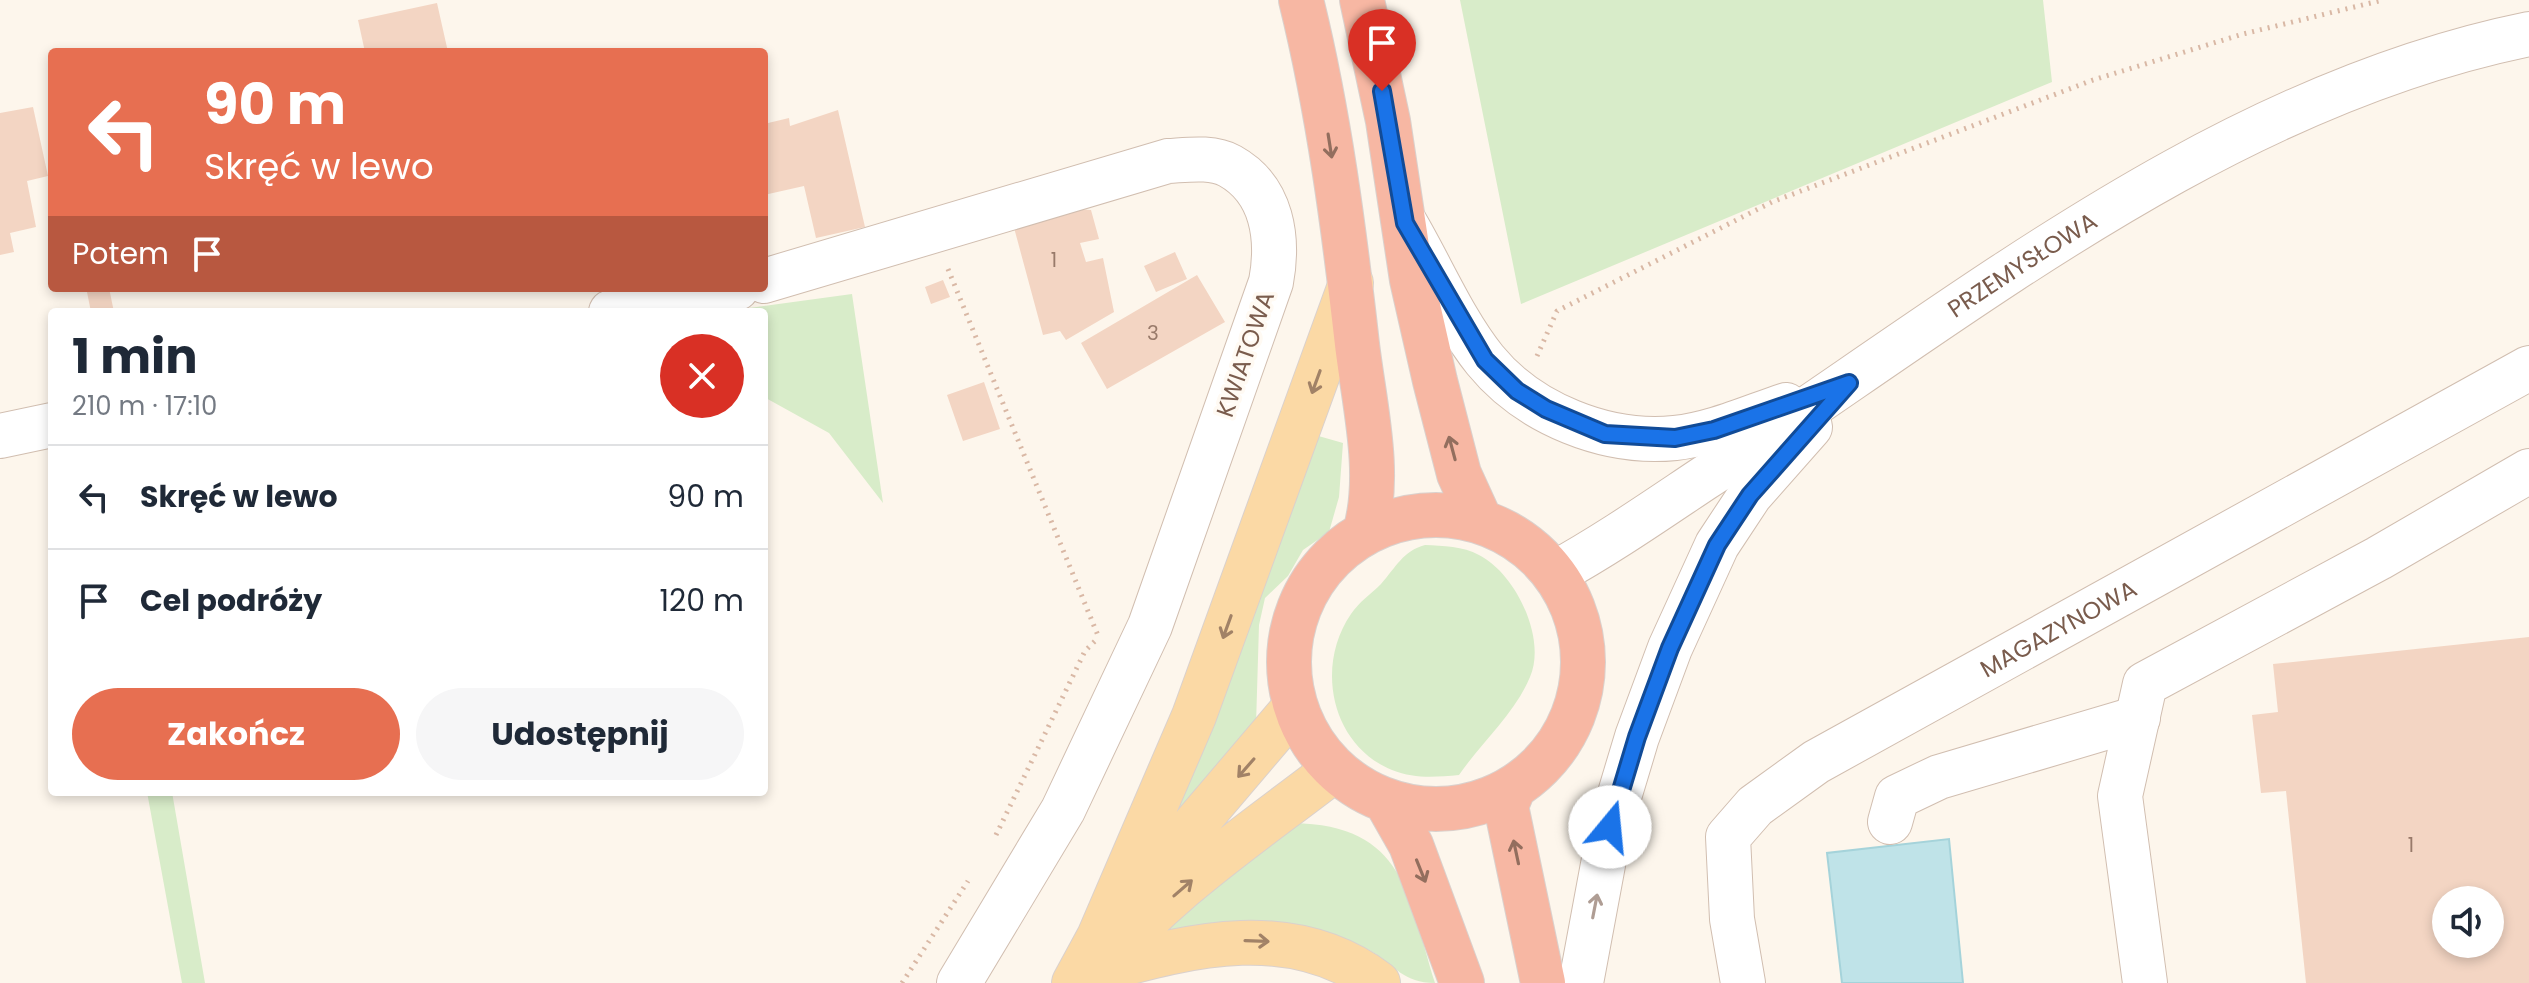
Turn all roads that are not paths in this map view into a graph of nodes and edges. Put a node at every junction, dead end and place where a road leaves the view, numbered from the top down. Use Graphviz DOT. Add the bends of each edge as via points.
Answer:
graph roads {
  1 [pos="1301,0"];
  2 [pos="1362,0"];
  3 [pos="2529,34"];
  4 [pos="1405,223"];
  5 [pos="768,280"];
  6 [pos="1351,283"];
  7 [pos="716,292"];
  8 [pos="632,308"];
  9 [pos="2529,368"];
  10 [pos="1849,383"];
  11 [pos="48,426"];
  12 [pos="0,436"];
  13 [pos="2529,471"];
  14 [pos="1480,520"];
  15 [pos="1365,532"];
  16 [pos="1555,573"];
  17 [pos="1295,707"];
  18 [pos="2138,718"];
  19 [pos="1334,770"];
  20 [pos="1513,789"];
  21 [pos="1386,801"];
  22 [pos="1890,822"];
  23 [pos="1090,968"];
  24 [pos="959,983"];
  25 [pos="1378,983"];
  26 [pos="1462,983"];
  27 [pos="1543,983"];
  28 [pos="1581,983"];
  29 [pos="1743,983"];
  30 [pos="2145,983"];
  1 -- 6 [label="highway, one-way" via="1318,69"];
  2 -- 4 [label="highway"];
  3 -- 10 [label="street, PRZEMYSŁOWA" via="2383,74 2285,113 2052,245"];
  4 -- 10 [label="street" via="1485,360 1517,391 1576,424 1605,434 1675,438 1714,430"];
  14 -- 4 [label="highway, one-way" via="1459,474 1435,381"];
  5 -- 24 [label="street, KWIATOWA" via="1168,161 1199,159 1229,165 1272,217 1276,256 1260,317 1150,626 1063,810"];
  6 -- 15 [label="highway" via="1371,472"];
  6 -- 23 [label="main road, one-way" via="1194,716"];
  7 -- 8 [label="street"];
  9 -- 29 [label="street, MAGAZYNOWA" via="1816,762 1755,806 1728,837 1732,919"];
  10 -- 16 [label="street, PRZEMYSŁOWA"];
  28 -- 10 [label="street, one-way" via="1610,827 1670,648 1717,545 1750,495"];
  11 -- 12 [label="street"];
  13 -- 18 [label="street" via="2145,684"];
  14 -- 15 [label="highway" via="1441,514 1402,518"];
  14 -- 16 [label="highway" via="1509,533"];
  15 -- 17 [label="highway" via="1333,557 1307,589 1292,627 1288,667"];
  16 -- 20 [label="highway" via="1575,610 1584,650 1582,691 1568,729 1545,763"];
  17 -- 19 [label="highway" via="1310,741"];
  17 -- 23 [label="main road, one-way"];
  18 -- 22 [label="street" via="1939,777 1897,797"];
  18 -- 30 [label="street" via="2120,796"];
  19 -- 21 [label="highway" via="1358,789"];
  23 -- 19 [label="main road, one-way" via="1246,832"];
  20 -- 21 [label="highway" via="1483,803 1451,809 1418,809"];
  27 -- 20 [label="highway, one-way" via="1506,806"];
  21 -- 26 [label="highway, one-way" via="1411,845"];
  23 -- 25 [label="main road, one-way" via="1174,950 1274,941 1349,964"];
}
